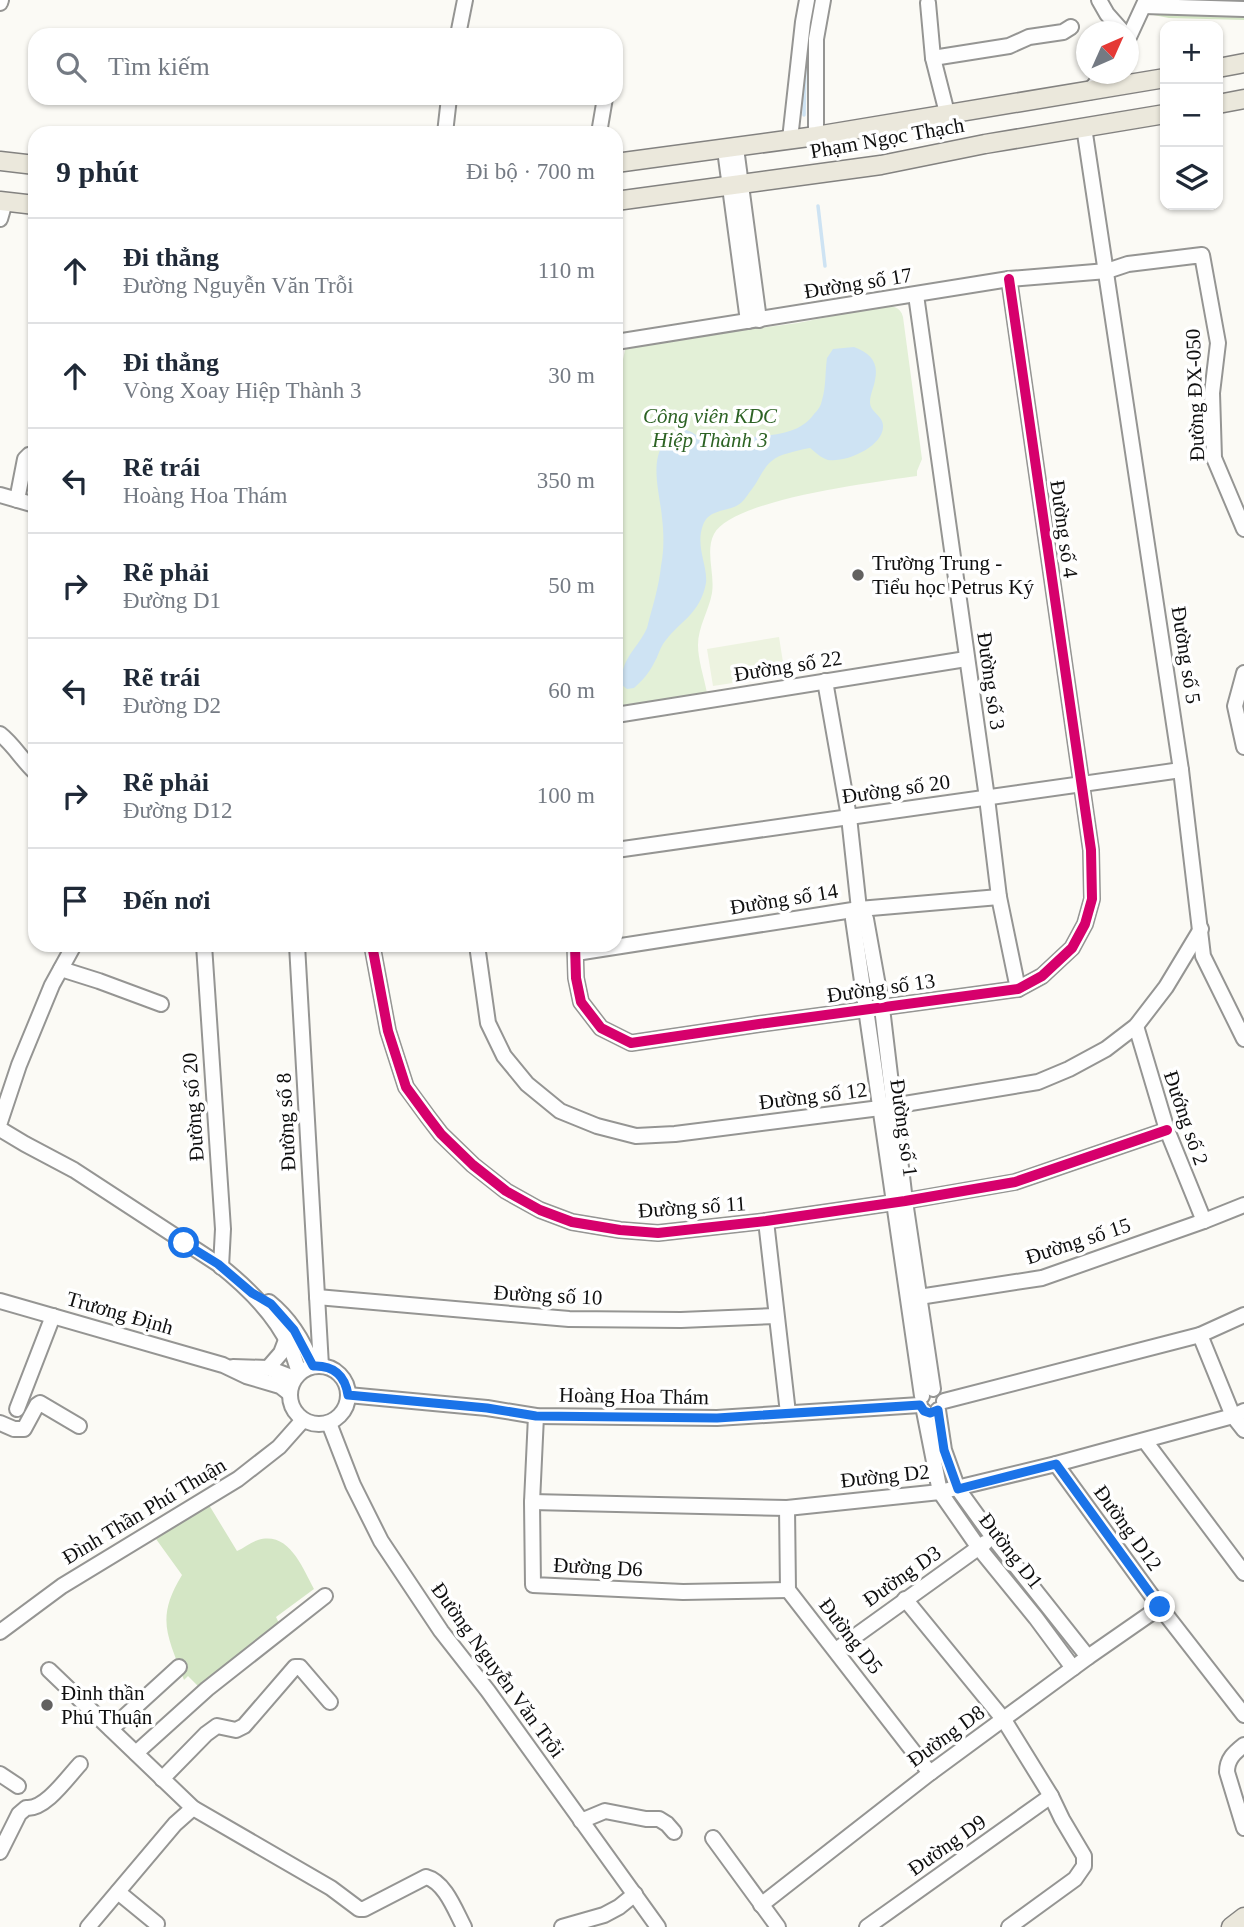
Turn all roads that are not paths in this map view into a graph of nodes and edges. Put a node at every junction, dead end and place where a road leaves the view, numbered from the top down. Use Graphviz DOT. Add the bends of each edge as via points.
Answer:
graph roads {
  1 [pos="465,0"];
  2 [pos="807,0"];
  3 [pos="823,0"];
  4 [pos="1099,0"];
  5 [pos="928,3"];
  6 [pos="1145,3"];
  7 [pos="1244,9"];
  8 [pos="1113,21"];
  9 [pos="1137,21"];
  10 [pos="1071,27"];
  11 [pos="459,28"];
  12 [pos="933,58"];
  13 [pos="1244,63"];
  14 [pos="1223,67"];
  15 [pos="1160,79"];
  16 [pos="1095,84"];
  17 [pos="1089,92"];
  18 [pos="1244,99"];
  19 [pos="1223,103"];
  20 [pos="448,105"];
  21 [pos="603,105"];
  22 [pos="947,113"];
  23 [pos="1160,115"];
  24 [pos="446,126"];
  25 [pos="600,126"];
  26 [pos="1084,127"];
  27 [pos="816,136"];
  28 [pos="790,139"];
  29 [pos="730,149"];
  30 [pos="0,161"];
  31 [pos="623,162"];
  32 [pos="28,165"];
  33 [pos="735,185"];
  34 [pos="623,200"];
  35 [pos="28,205"];
  36 [pos="2,207"];
  37 [pos="1202,255"];
  38 [pos="1107,271"];
  39 [pos="1009,279"];
  40 [pos="916,295"];
  41 [pos="754,321"];
  42 [pos="623,341"];
  43 [pos="28,456"];
  44 [pos="0,495"];
  45 [pos="17,500"];
  46 [pos="28,503"];
  47 [pos="1244,529"];
  48 [pos="966,659"];
  49 [pos="1244,673"];
  50 [pos="825,681"];
  51 [pos="623,714"];
  52 [pos="1,739"];
  53 [pos="1244,747"];
  54 [pos="28,765"];
  55 [pos="1181,770"];
  56 [pos="1081,785"];
  57 [pos="987,798"];
  58 [pos="849,817"];
  59 [pos="623,848"];
  60 [pos="999,897"];
  61 [pos="859,909"];
  62 [pos="1200,929"];
  63 [pos="623,942"];
  64 [pos="70,952"];
  65 [pos="204,952"];
  66 [pos="297,952"];
  67 [pos="373,952"];
  68 [pos="478,952"];
  69 [pos="576,952"];
  70 [pos="61,969"];
  71 [pos="1018,989"];
  72 [pos="161,1004"];
  73 [pos="874,1009"];
  74 [pos="1136,1026"];
  75 [pos="1244,1039"];
  76 [pos="887,1107"];
  77 [pos="0,1122"];
  78 [pos="0,1129"];
  79 [pos="1167,1130"];
  80 [pos="899,1202"];
  81 [pos="1244,1205"];
  82 [pos="766,1221"];
  83 [pos="1204,1221"];
  84 [pos="221,1267"];
  85 [pos="252,1293"];
  86 [pos="317,1297"];
  87 [pos="919,1297"];
  88 [pos="0,1301"];
  89 [pos="1244,1315"];
  90 [pos="53,1316"];
  91 [pos="319,1316"];
  92 [pos="776,1316"];
  93 [pos="287,1321"];
  94 [pos="1200,1335"];
  95 [pos="286,1340"];
  96 [pos="317,1366"];
  97 [pos="228,1367"];
  98 [pos="268,1368"];
  99 [pos="297,1375"];
  100 [pos="289,1393"];
  101 [pos="348,1395"];
  102 [pos="930,1402"];
  103 [pos="17,1409"];
  104 [pos="788,1413"];
  105 [pos="1239,1413"];
  106 [pos="536,1416"];
  107 [pos="303,1420"];
  108 [pos="0,1423"];
  109 [pos="329,1423"];
  110 [pos="79,1426"];
  111 [pos="1244,1430"];
  112 [pos="1145,1441"];
  113 [pos="1056,1464"];
  114 [pos="958,1489"];
  115 [pos="940,1492"];
  116 [pos="532,1502"];
  117 [pos="787,1507"];
  118 [pos="992,1536"];
  119 [pos="979,1548"];
  120 [pos="1244,1573"];
  121 [pos="788,1590"];
  122 [pos="325,1596"];
  123 [pos="905,1599"];
  124 [pos="1160,1607"];
  125 [pos="1042,1612"];
  126 [pos="0,1632"];
  127 [pos="836,1650"];
  128 [pos="1088,1657"];
  129 [pos="179,1667"];
  130 [pos="1073,1668"];
  131 [pos="49,1671"];
  132 [pos="330,1702"];
  133 [pos="1244,1715"];
  134 [pos="1004,1720"];
  135 [pos="111,1728"];
  136 [pos="1244,1745"];
  137 [pos="136,1753"];
  138 [pos="80,1764"];
  139 [pos="930,1773"];
  140 [pos="0,1774"];
  141 [pos="162,1779"];
  142 [pos="18,1786"];
  143 [pos="1051,1796"];
  144 [pos="193,1808"];
  145 [pos="581,1821"];
  146 [pos="1244,1828"];
  147 [pos="674,1832"];
  148 [pos="713,1838"];
  149 [pos="0,1852"];
  150 [pos="118,1892"];
  151 [pos="635,1894"];
  152 [pos="761,1905"];
  153 [pos="1244,1917"];
  154 [pos="157,1924"];
  155 [pos="88,1927"];
  156 [pos="464,1927"];
  157 [pos="562,1927"];
  158 [pos="658,1927"];
  159 [pos="778,1927"];
  160 [pos="867,1927"];
  161 [pos="1009,1927"];
  162 [pos="1231,1927"];
  1 -- 11 [label="street"];
  2 -- 28 [label="street"];
  3 -- 27 [label="street" via="816,39"];
  4 -- 8 [label="street"];
  5 -- 12 [label="street"];
  6 -- 7 [label="street"];
  6 -- 9 [label="street"];
  10 -- 12 [label="street" via="1009,46"];
  12 -- 22 [label="street"];
  13 -- 14 [label="main road"];
  15 -- 17 [label="main road, Phạm Ngọc Thạch"];
  16 -- 17 [label="street"];
  17 -- 22 [label="main road, Phạm Ngọc Thạch"];
  18 -- 19 [label="main road"];
  20 -- 24 [label="street"];
  21 -- 25 [label="street"];
  22 -- 27 [label="main road, Phạm Ngọc Thạch"];
  23 -- 26 [label="main road, Phạm Ngọc Thạch"];
  26 -- 33 [label="main road, Phạm Ngọc Thạch" via="881,165"];
  26 -- 38 [label="street, Đường số 5"];
  27 -- 28 [label="main road, Phạm Ngọc Thạch"];
  28 -- 29 [label="main road, Phạm Ngọc Thạch"];
  29 -- 31 [label="main road, Phạm Ngọc Thạch"];
  29 -- 33 [label="street"];
  30 -- 32 [label="main road"];
  33 -- 34 [label="main road, Phạm Ngọc Thạch"];
  33 -- 41 [label="street"];
  35 -- 36 [label="main road"];
  37 -- 38 [label="street, Đường số 17"];
  37 -- 47 [label="street, Đường ĐX-050" via="1218,343 1212,393 1214,458"];
  38 -- 39 [label="street, Đường số 17"];
  38 -- 55 [label="street, Đường số 5"];
  39 -- 40 [label="street, Đường số 17"];
  39 -- 56 [label="street, Đường số 4"];
  40 -- 41 [label="street, Đường số 17"];
  40 -- 48 [label="street, Đường số 3"];
  41 -- 42 [label="street, Đường số 17"];
  43 -- 45 [label="street"];
  44 -- 45 [label="street"];
  45 -- 46 [label="street"];
  48 -- 50 [label="street, Đường số 22"];
  48 -- 57 [label="street, Đường số 3"];
  49 -- 53 [label="street" via="1236,706"];
  50 -- 51 [label="street, Đường số 22"];
  50 -- 58 [label="street, Đường số 1"];
  52 -- 54 [label="street"];
  55 -- 56 [label="street, Đường số 20"];
  55 -- 62 [label="street, Đường số 5"];
  56 -- 57 [label="street, Đường số 20"];
  56 -- 71 [label="street, Đường số 13" via="1091,850 1092,900 1085,923 1072,948 1042,976"];
  57 -- 58 [label="street, Đường số 20"];
  57 -- 60 [label="street, Đường số 3"];
  58 -- 59 [label="street, Đường số 20"];
  58 -- 61 [label="street, Đường số 1"];
  60 -- 61 [label="street, Đường số 14"];
  60 -- 71 [label="street, Đường số 3"];
  61 -- 63 [label="street, Đường số 14"];
  61 -- 73 [label="street, Đường số 1" via="866,919"];
  62 -- 74 [label="street, Đường số 12" via="1166,987"];
  62 -- 75 [label="street, Đường số 5" via="1203,956"];
  64 -- 70 [label="street"];
  65 -- 84 [label="street, Đường số 20" via="223,1229"];
  66 -- 86 [label="street, Đường số 8"];
  67 -- 82 [label="street, Đường số 11" via="388,1031 407,1087 441,1134 506,1191 572,1222 620,1230 658,1233"];
  68 -- 76 [label="street, Đường số 12" via="488,1023 504,1056 527,1084 560,1111 597,1126 636,1136 676,1135"];
  69 -- 73 [label="street, Đường số 13" via="581,1002 601,1028 631,1043"];
  70 -- 72 [label="street"];
  70 -- 77 [label="street" via="28,1042"];
  71 -- 73 [label="street, Đường số 13"];
  73 -- 76 [label="street, Đường số 1"];
  74 -- 76 [label="street, Đường số 12" via="1106,1049 1038,1082"];
  74 -- 79 [label="street, Đướng số 2"];
  76 -- 80 [label="street, Đường số 1"];
  78 -- 84 [label="street" via="74,1170"];
  79 -- 80 [label="street, Đường số 11" via="1015,1182"];
  79 -- 83 [label="street, Đướng số 2"];
  80 -- 82 [label="street, Đường số 11"];
  80 -- 87 [label="street, Đường số 1"];
  80 -- 102 [label="street, Đường số 1"];
  81 -- 83 [label="street, Đường số 15"];
  82 -- 92 [label="street"];
  83 -- 87 [label="street, Đường số 15" via="1042,1278"];
  84 -- 85 [label="street"];
  85 -- 93 [label="street"];
  85 -- 95 [label="street"];
  86 -- 91 [label="street, Đường số 8"];
  86 -- 92 [label="street, Đường số 10" via="569,1320"];
  87 -- 102 [label="street, Đường số 1"];
  88 -- 90 [label="street, Trương Định"];
  89 -- 94 [label="street, Hoàng Hoa Thám"];
  90 -- 97 [label="street, Trương Định"];
  90 -- 103 [label="street"];
  91 -- 93 [label="street" via="306,1323"];
  91 -- 96 [label="street, Đường số 8"];
  92 -- 104 [label="street"];
  93 -- 96 [label="street"];
  94 -- 102 [label="street, Hoàng Hoa Thám"];
  94 -- 105 [label="street"];
  95 -- 98 [label="street"];
  95 -- 99 [label="street"];
  96 -- 99 [label="street"];
  96 -- 101 [label="street" via="337,1372"];
  97 -- 98 [label="street, Trương Định"];
  97 -- 100 [label="street, Trương Định"];
  98 -- 99 [label="street, Trương Định"];
  99 -- 100 [label="street"];
  100 -- 107 [label="street"];
  101 -- 106 [label="street, Hoàng Hoa Thám"];
  101 -- 109 [label="street" via="343,1412"];
  102 -- 104 [label="street, Hoàng Hoa Thám"];
  102 -- 114 [label="street, Đường D1"];
  102 -- 115 [label="street, Đường D1"];
  104 -- 106 [label="street, Hoàng Hoa Thám" via="717,1418"];
  105 -- 111 [label="street"];
  105 -- 112 [label="street, Đường D2"];
  106 -- 116 [label="street, Đường D6"];
  107 -- 109 [label="street"];
  107 -- 126 [label="street, Đình Thần Phú Thuận" via="279,1447 238,1479 62,1586"];
  108 -- 110 [label="street" via="24,1429 40,1403"];
  109 -- 145 [label="street, Đường Nguyễn Văn Trỗi" via="381,1541"];
  112 -- 113 [label="street, Đường D2"];
  112 -- 120 [label="street"];
  113 -- 114 [label="street, Đường D2"];
  113 -- 124 [label="street, Đường D12"];
  114 -- 115 [label="street, Đường D2"];
  114 -- 118 [label="street, Đường D1"];
  115 -- 117 [label="street, Đường D2"];
  115 -- 119 [label="street, Đường D1"];
  116 -- 117 [label="street, Đường D2"];
  116 -- 121 [label="street, Đường D6" via="533,1585 683,1592"];
  117 -- 121 [label="street"];
  118 -- 119 [label="street, Đường D3"];
  118 -- 125 [label="street, Đường D1"];
  119 -- 123 [label="street, Đường D3"];
  119 -- 125 [label="street, Đường D1"];
  121 -- 127 [label="street, Đường D5"];
  122 -- 137 [label="street" via="207,1689"];
  123 -- 127 [label="street, Đường D3"];
  123 -- 134 [label="street"];
  124 -- 128 [label="street, Đường D8"];
  124 -- 133 [label="street, Đường D12"];
  125 -- 128 [label="street, Đường D1"];
  125 -- 130 [label="street, Đường D1"];
  127 -- 139 [label="street, Đường D5"];
  128 -- 130 [label="street, Đường D8"];
  129 -- 135 [label="street"];
  130 -- 134 [label="street, Đường D8"];
  131 -- 135 [label="street"];
  132 -- 141 [label="street" via="300,1667 295,1667 244,1726 236,1730 216,1726"];
  134 -- 139 [label="street, Đường D8"];
  134 -- 143 [label="street"];
  135 -- 137 [label="street"];
  136 -- 146 [label="street" via="1232,1755 1227,1772"];
  137 -- 141 [label="street"];
  138 -- 149 [label="street" via="45,1803 19,1814"];
  139 -- 152 [label="street, Đường D8"];
  140 -- 142 [label="street"];
  141 -- 144 [label="street"];
  143 -- 160 [label="street, Đường D9"];
  143 -- 161 [label="street" via="1084,1856 1084,1866 1075,1879"];
  144 -- 150 [label="street"];
  144 -- 156 [label="street" via="310,1875 359,1909 426,1877 434,1879"];
  145 -- 147 [label="street" via="605,1811 659,1819"];
  145 -- 151 [label="street, Đường Nguyễn Văn Trỗi"];
  148 -- 152 [label="street"];
  150 -- 154 [label="street"];
  150 -- 155 [label="street"];
  151 -- 157 [label="street" via="604,1915"];
  151 -- 158 [label="street, Đường Nguyễn Văn Trỗi"];
  152 -- 159 [label="street"];
  153 -- 162 [label="main road"];
}
